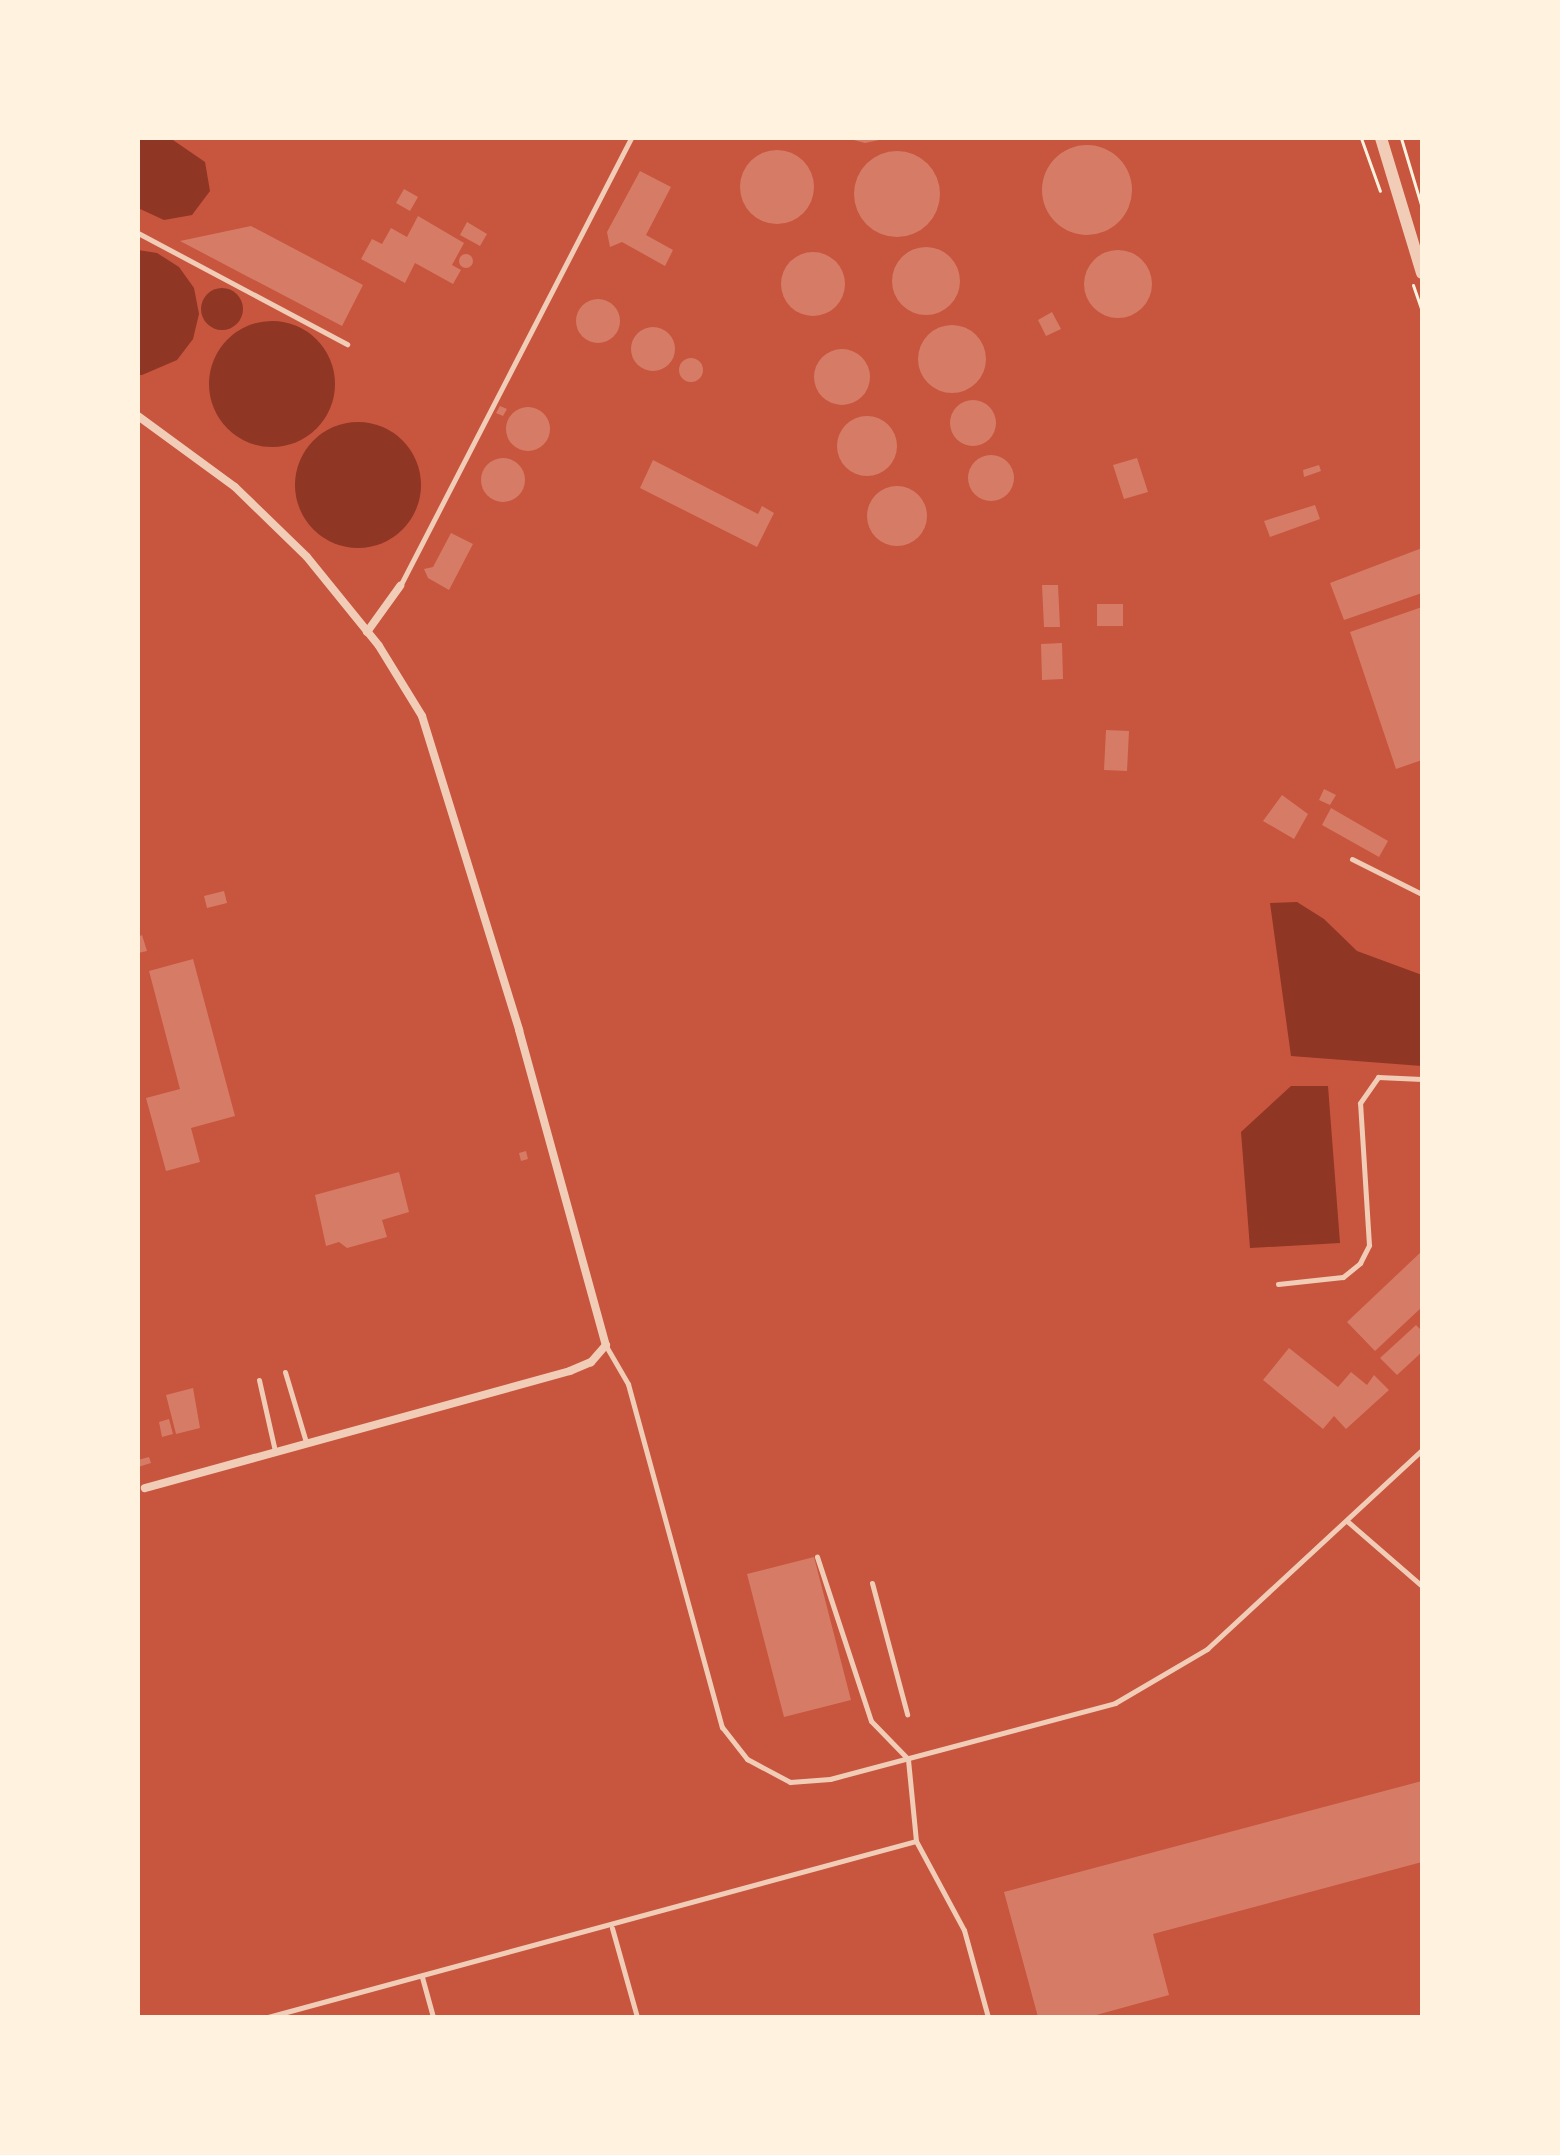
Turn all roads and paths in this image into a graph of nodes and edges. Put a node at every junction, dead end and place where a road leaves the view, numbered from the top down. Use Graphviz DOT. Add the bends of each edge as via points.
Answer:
graph roads {
  1 [pos="631,138"];
  2 [pos="1381,138"];
  3 [pos="1401,138"];
  4 [pos="1422,208"];
  5 [pos="138,233"];
  6 [pos="150,239"];
  7 [pos="138,241"];
  8 [pos="1422,273"];
  9 [pos="347,344"];
  10 [pos="138,416"];
  11 [pos="400,586"];
  12 [pos="367,632"];
  13 [pos="1352,859"];
  14 [pos="1422,894"];
  15 [pos="1422,1079"];
  16 [pos="1278,1284"];
  17 [pos="606,1345"];
  18 [pos="285,1372"];
  19 [pos="259,1380"];
  20 [pos="306,1442"];
  21 [pos="1422,1450"];
  22 [pos="275,1451"];
  23 [pos="142,1489"];
  24 [pos="1347,1521"];
  25 [pos="817,1557"];
  26 [pos="872,1583"];
  27 [pos="1422,1586"];
  28 [pos="907,1714"];
  29 [pos="908,1759"];
  30 [pos="916,1841"];
  31 [pos="612,1928"];
  32 [pos="422,1977"];
  33 [pos="268,2017"];
  34 [pos="433,2017"];
  35 [pos="637,2017"];
  36 [pos="988,2017"];
  1 -- 11 [label="lane"];
  2 -- 8 [label="street"];
  3 -- 4 [label="path"];
  5 -- 6 [label="lane"];
  6 -- 7 [label="lane"];
  6 -- 9 [label="lane"];
  10 -- 12 [label="street" via="235,487 307,557"];
  11 -- 12 [label="street"];
  12 -- 17 [label="street" via="422,716 440,765"];
  13 -- 14 [label="lane"];
  15 -- 16 [label="lane" via="1378,1077 1360,1103 1369,1245 1360,1263 1343,1277"];
  17 -- 20 [label="street" via="591,1362 570,1371"];
  17 -- 29 [label="lane" via="628,1384 722,1727 733,1747 773,1777 803,1783"];
  18 -- 20 [label="lane"];
  19 -- 22 [label="lane"];
  20 -- 22 [label="street"];
  21 -- 24 [label="lane"];
  22 -- 23 [label="street"];
  24 -- 27 [label="lane"];
  24 -- 29 [label="lane" via="1207,1649 1115,1703"];
  25 -- 29 [label="lane" via="871,1721"];
  26 -- 28 [label="lane"];
  29 -- 30 [label="lane"];
  30 -- 31 [label="lane"];
  30 -- 36 [label="lane" via="964,1930"];
  31 -- 32 [label="lane"];
  31 -- 35 [label="lane"];
  32 -- 33 [label="lane"];
  32 -- 34 [label="lane"];
}
